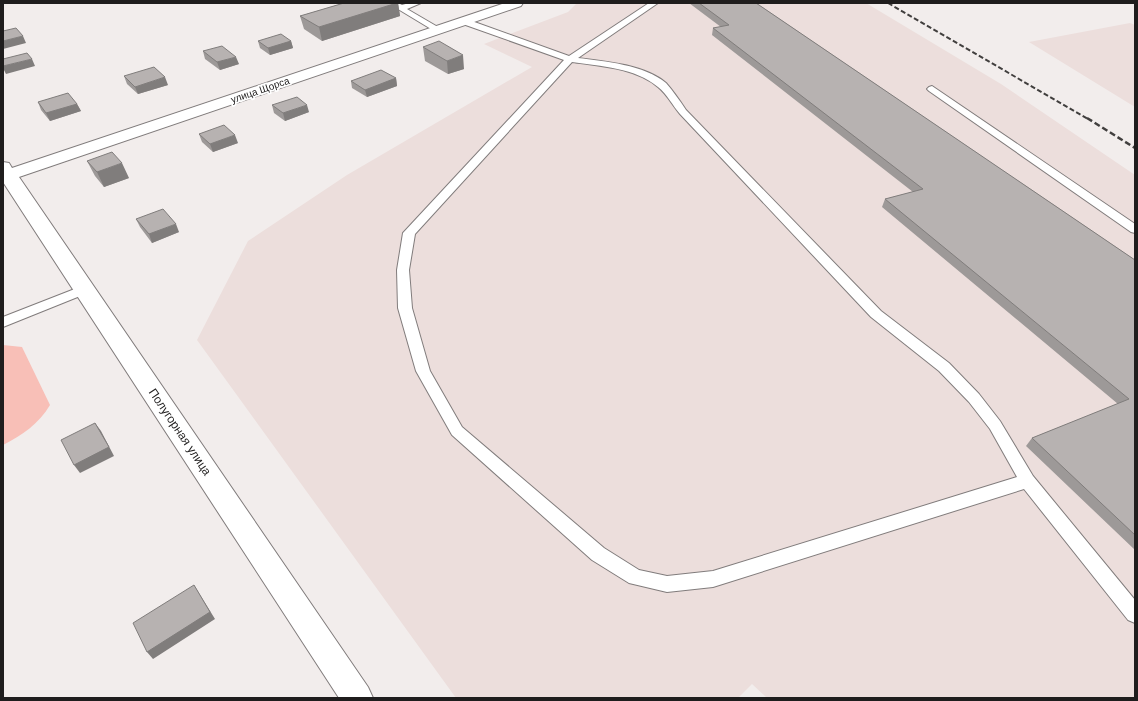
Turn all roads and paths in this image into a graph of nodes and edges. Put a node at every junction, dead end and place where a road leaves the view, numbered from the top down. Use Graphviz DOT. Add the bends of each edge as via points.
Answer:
graph roads {
  1 [pos="392,3"];
  2 [pos="417,3"];
  3 [pos="518,3"];
  4 [pos="654,3"];
  5 [pos="401,8"];
  6 [pos="463,21"];
  7 [pos="439,30"];
  8 [pos="570,60"];
  9 [pos="932,89"];
  10 [pos="5,173"];
  11 [pos="1135,229"];
  12 [pos="85,289"];
  13 [pos="3,322"];
  14 [pos="1027,481"];
  15 [pos="1135,614"];
  16 [pos="357,698"];
  1 -- 5 [label="lane"];
  2 -- 5 [label="lane"];
  3 -- 6 [label="street, улица Щорса"];
  4 -- 8 [label="lane"];
  5 -- 7 [label="lane"];
  6 -- 7 [label="street, улица Щорса"];
  6 -- 8 [label="lane"];
  7 -- 10 [label="street, улица Щорса"];
  8 -- 14 [label="lane" via="612,65 643,74 662,85 683,112 876,314 944,367 974,398 995,425"];
  8 -- 14 [label="lane" via="409,233 403,270 405,308 423,371 457,431 598,554 635,577 667,584 713,579"];
  9 -- 11 [label="lane"];
  10 -- 12 [label="street, Полугорная улица"];
  12 -- 13 [label="lane"];
  12 -- 16 [label="street, Полугорная улица"];
  14 -- 15 [label="lane"];
}
